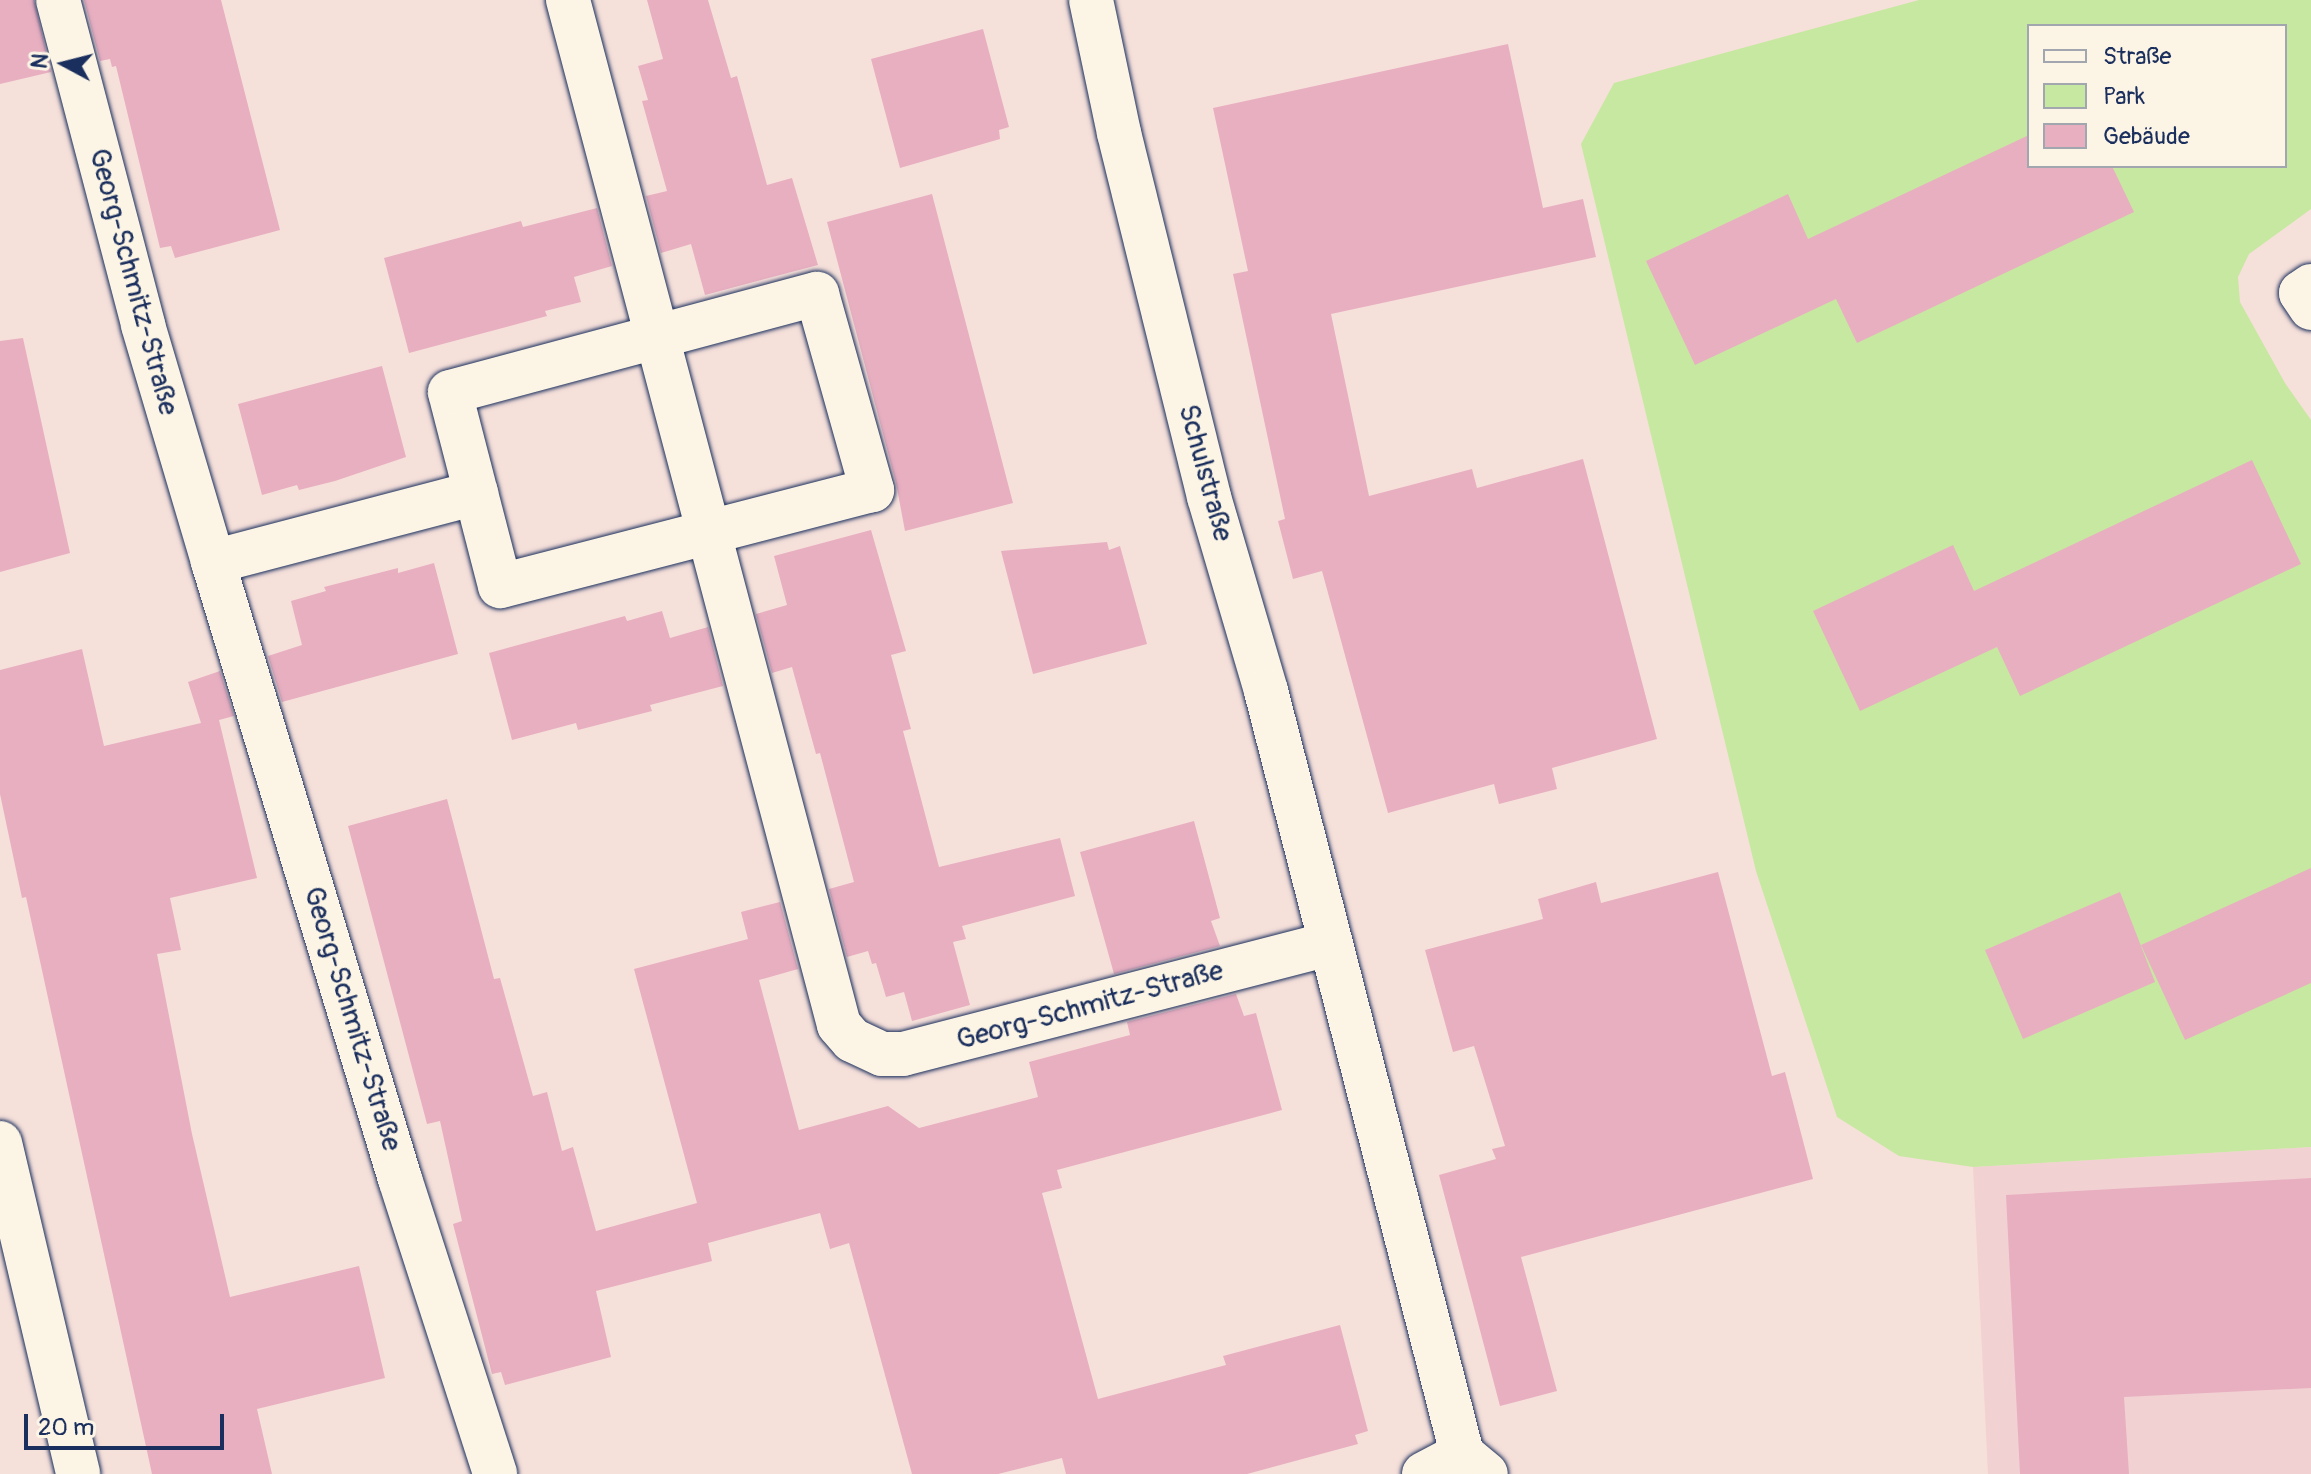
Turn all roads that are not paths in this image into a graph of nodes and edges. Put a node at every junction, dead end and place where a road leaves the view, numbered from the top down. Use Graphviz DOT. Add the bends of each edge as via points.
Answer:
graph roads {
  1 [pos="58,0"];
  2 [pos="568,0"];
  3 [pos="1091,0"];
  4 [pos="2311,286"];
  5 [pos="2311,308"];
  6 [pos="657,337"];
  7 [pos="476,493"];
  8 [pos="709,535"];
  9 [pos="213,562"];
  10 [pos="1328,944"];
  11 [pos="0,1143"];
  12 [pos="1474,1464"];
  13 [pos="78,1474"];
  14 [pos="495,1474"];
  15 [pos="1424,1474"];
  1 -- 9 [label="street, Georg-Schmitz-Straße" via="143,325"];
  2 -- 6 [label="street, Georg-Schmitz-Straße"];
  3 -- 10 [label="street, Schulstraße" via="1209,497 1266,691"];
  4 -- 5 [label="street" via="2301,293"];
  6 -- 7 [label="street" via="450,392"];
  6 -- 8 [label="street, Georg-Schmitz-Straße"];
  6 -- 8 [label="street" via="817,294 872,490"];
  7 -- 8 [label="street" via="500,586"];
  7 -- 9 [label="street"];
  8 -- 10 [label="street, Georg-Schmitz-Straße" via="839,1025 852,1040 882,1054 903,1054"];
  9 -- 14 [label="street, Georg-Schmitz-Straße"];
  10 -- 12 [label="street"];
  11 -- 13 [label="street"];
  12 -- 15 [label="street"];
}
